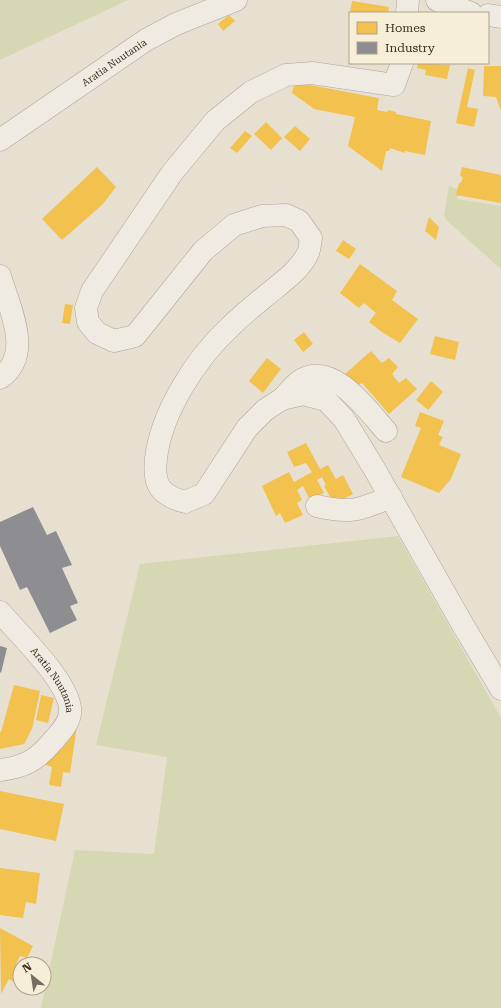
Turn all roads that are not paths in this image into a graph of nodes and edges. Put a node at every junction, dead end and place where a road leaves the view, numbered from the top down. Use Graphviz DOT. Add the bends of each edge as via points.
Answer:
graph roads {
  1 [pos="236,0"];
  2 [pos="408,0"];
  3 [pos="436,0"];
  4 [pos="407,12"];
  5 [pos="468,12"];
  6 [pos="489,16"];
  7 [pos="501,18"];
  8 [pos="402,64"];
  9 [pos="0,140"];
  10 [pos="0,276"];
  11 [pos="0,378"];
  12 [pos="282,399"];
  13 [pos="386,431"];
  14 [pos="391,497"];
  15 [pos="317,506"];
  16 [pos="0,612"];
  17 [pos="501,689"];
  18 [pos="0,770"];
  1 -- 9 [label="street, Aratia Nuutania" via="176,24 146,40"];
  2 -- 4 [label="street"];
  3 -- 5 [label="street"];
  6 -- 7 [label="street"];
  8 -- 12 [label="street" via="394,86 299,74 286,75 251,92 215,121 172,173 117,252 92,291 88,302 88,322 97,333 114,341 135,336 204,252 234,225 262,216 286,215 299,221 311,238 308,253 292,274 229,328 200,360 171,410 158,444 155,472 159,487 169,498 185,502 204,494 247,428 265,410"];
  10 -- 11 [label="street" via="18,344 17,356 7,373"];
  12 -- 13 [label="street" via="302,379 328,378 340,383"];
  12 -- 14 [label="street" via="303,394 326,400 344,419"];
  14 -- 15 [label="street" via="353,511 338,511"];
  14 -- 17 [label="street"];
  16 -- 18 [label="street, Aratia Nuutania" via="53,673 71,708 68,720 60,733 35,760 16,768"];
}
